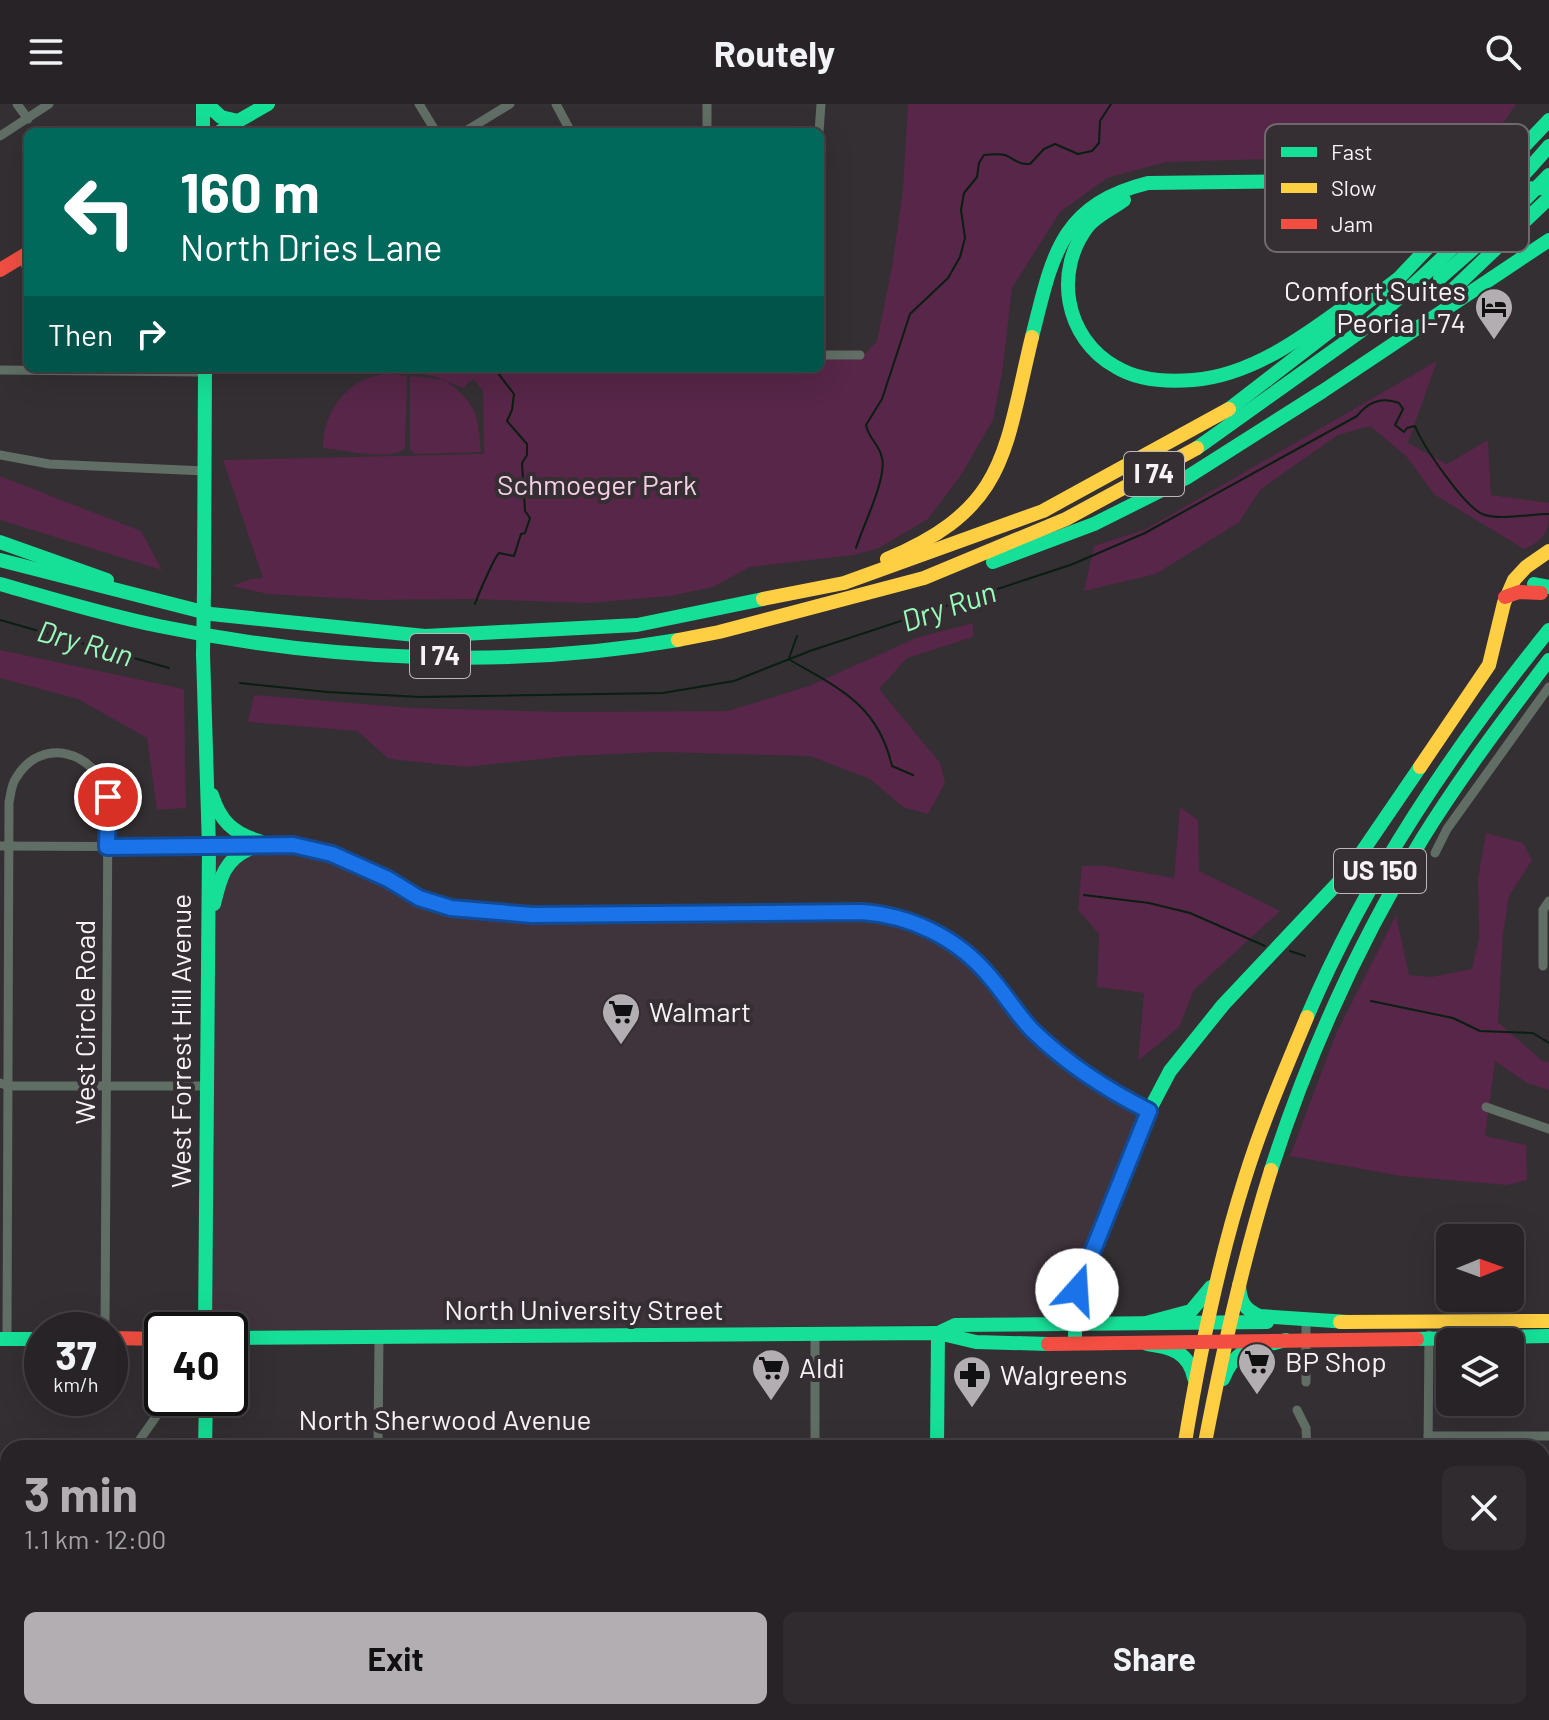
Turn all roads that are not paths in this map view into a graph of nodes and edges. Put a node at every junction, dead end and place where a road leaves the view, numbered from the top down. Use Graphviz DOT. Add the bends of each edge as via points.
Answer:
graph roads {
  1 [pos="17,104"];
  2 [pos="49,104"];
  3 [pos="205,104"];
  4 [pos="268,104"];
  5 [pos="419,104"];
  6 [pos="510,104"];
  7 [pos="556,104"];
  8 [pos="707,104"];
  9 [pos="821,104"];
  10 [pos="28,119"];
  11 [pos="1549,120"];
  12 [pos="238,121"];
  13 [pos="203,128"];
  14 [pos="226,128"];
  15 [pos="434,128"];
  16 [pos="471,128"];
  17 [pos="569,128"];
  18 [pos="707,128"];
  19 [pos="819,128"];
  20 [pos="0,136"];
  21 [pos="1529,143"];
  22 [pos="1549,146"];
  23 [pos="1529,168"];
  24 [pos="1549,176"];
  25 [pos="1529,178"];
  26 [pos="1265,183"];
  27 [pos="1529,187"];
  28 [pos="1549,188"];
  29 [pos="1265,190"];
  30 [pos="1529,196"];
  31 [pos="1549,198"];
  32 [pos="1529,217"];
  33 [pos="1549,240"];
  34 [pos="1416,252"];
  35 [pos="1426,252"];
  36 [pos="1450,252"];
  37 [pos="1469,252"];
  38 [pos="1492,252"];
  39 [pos="24,261"];
  40 [pos="0,270"];
  41 [pos="1361,331"];
  42 [pos="824,355"];
  43 [pos="860,355"];
  44 [pos="0,370"];
  45 [pos="24,370"];
  46 [pos="205,372"];
  47 [pos="1230,452"];
  48 [pos="0,455"];
  49 [pos="205,471"];
  50 [pos="0,542"];
  51 [pos="1549,551"];
  52 [pos="0,560"];
  53 [pos="1522,570"];
  54 [pos="924,578"];
  55 [pos="0,584"];
  56 [pos="0,590"];
  57 [pos="1543,591"];
  58 [pos="1505,597"];
  59 [pos="232,619"];
  60 [pos="142,623"];
  61 [pos="1549,630"];
  62 [pos="589,632"];
  63 [pos="1549,660"];
  64 [pos="1549,687"];
  65 [pos="206,764"];
  66 [pos="269,845"];
  67 [pos="5,846"];
  68 [pos="107,847"];
  69 [pos="209,847"];
  70 [pos="1435,853"];
  71 [pos="1549,901"];
  72 [pos="208,936"];
  73 [pos="1543,966"];
  74 [pos="4,1085"];
  75 [pos="107,1086"];
  76 [pos="208,1086"];
  77 [pos="1486,1107"];
  78 [pos="1149,1111"];
  79 [pos="1549,1129"];
  80 [pos="1238,1200"];
  81 [pos="1239,1274"];
  82 [pos="105,1312"];
  83 [pos="205,1312"];
  84 [pos="1306,1321"];
  85 [pos="1549,1321"];
  86 [pos="1207,1322"];
  87 [pos="1228,1322"];
  88 [pos="1432,1322"];
  89 [pos="1075,1323"];
  90 [pos="1146,1323"];
  91 [pos="938,1333"];
  92 [pos="379,1335"];
  93 [pos="815,1335"];
  94 [pos="1549,1336"];
  95 [pos="248,1338"];
  96 [pos="1428,1338"];
  97 [pos="3,1339"];
  98 [pos="24,1339"];
  99 [pos="1286,1340"];
  100 [pos="1306,1340"];
  101 [pos="1203,1342"];
  102 [pos="1224,1342"];
  103 [pos="998,1343"];
  104 [pos="1075,1343"];
  105 [pos="1147,1344"];
  106 [pos="1306,1382"];
  107 [pos="1192,1396"];
  108 [pos="1297,1410"];
  109 [pos="156,1416"];
  110 [pos="205,1416"];
  111 [pos="1428,1436"];
  112 [pos="1549,1436"];
  113 [pos="140,1440"];
  114 [pos="204,1440"];
  115 [pos="378,1440"];
  116 [pos="815,1440"];
  117 [pos="937,1440"];
  118 [pos="1185,1440"];
  119 [pos="1207,1440"];
  120 [pos="1208,1440"];
  121 [pos="1307,1440"];
  122 [pos="1428,1440"];
  1 -- 10 [label="street"];
  2 -- 10 [label="street"];
  3 -- 12 [label="main road" via="221,117"];
  3 -- 13 [label="main road"];
  4 -- 12 [label="main road"];
  5 -- 15 [label="street"];
  6 -- 16 [label="street"];
  7 -- 17 [label="street"];
  8 -- 18 [label="street"];
  9 -- 19 [label="street"];
  10 -- 20 [label="street"];
  11 -- 21 [label="main road, I 74"];
  12 -- 14 [label="main road"];
  22 -- 23 [label="main road, I 74"];
  24 -- 25 [label="main road"];
  24 -- 30 [label="main road"];
  26 -- 62 [label="main road" via="1155,182 1128,187 1074,222 1055,252 1003,458 984,493 954,524 892,558 820,581"];
  27 -- 28 [label="main road, bridge"];
  29 -- 34 [label="main road" via="1138,196 1106,210 1080,240 1068,272 1069,308 1086,344 1113,368 1144,379 1194,380 1233,370 1283,348"];
  31 -- 32 [label="main road"];
  33 -- 47 [label="main road"];
  35 -- 62 [label="main road, I 74" via="1329,337 1249,396 1070,499 964,544 853,581 725,613"];
  36 -- 41 [label="main road, I 74"];
  37 -- 41 [label="main road" via="1388,319"];
  38 -- 47 [label="main road" via="1443,298"];
  39 -- 40 [label="main road"];
  41 -- 54 [label="main road, I 74" via="1220,433 1139,483"];
  42 -- 43 [label="street"];
  44 -- 45 [label="street"];
  46 -- 49 [label="main road, West Forrest Hill Avenue"];
  47 -- 54 [label="main road" via="1094,524 955,574"];
  48 -- 49 [label="street" via="49,464"];
  49 -- 65 [label="main road, West Forrest Hill Avenue, bridge"];
  50 -- 59 [label="main road"];
  51 -- 53 [label="main road"];
  52 -- 59 [label="main road, I 74" via="69,582"];
  53 -- 57 [label="main road"];
  53 -- 58 [label="main road"];
  54 -- 60 [label="main road, I 74" via="719,632 577,654 346,652"];
  55 -- 60 [label="main road, I 74"];
  56 -- 60 [label="main road"];
  57 -- 58 [label="main road"];
  58 -- 78 [label="main road" via="1489,665 1360,856 1190,1043"];
  59 -- 62 [label="main road, I 74" via="423,635"];
  61 -- 80 [label="main road, US 150" via="1454,755 1362,903 1300,1033"];
  63 -- 81 [label="main road, US 150" via="1446,800 1362,944 1326,1019 1277,1147"];
  64 -- 70 [label="street"];
  65 -- 66 [label="main road" via="222,822 241,836"];
  65 -- 69 [label="main road, West Forrest Hill Avenue"];
  66 -- 69 [label="main road"];
  66 -- 72 [label="main road" via="228,861"];
  66 -- 78 [label="main road" via="332,854 419,898 451,908 532,915 853,912 899,918 963,951 1056,1052 1091,1079"];
  67 -- 68 [label="street"];
  67 -- 68 [label="street, West Circle Road" via="14,780 24,767 47,754 61,753 78,757 104,781"];
  67 -- 74 [label="street"];
  68 -- 69 [label="street"];
  68 -- 75 [label="street, West Circle Road"];
  69 -- 72 [label="main road, West Forrest Hill Avenue"];
  71 -- 73 [label="street" via="1543,910"];
  72 -- 76 [label="main road, West Forrest Hill Avenue"];
  74 -- 75 [label="street"];
  74 -- 97 [label="street"];
  75 -- 76 [label="street"];
  75 -- 82 [label="street, West Circle Road"];
  76 -- 83 [label="main road, West Forrest Hill Avenue"];
  77 -- 79 [label="street"];
  78 -- 89 [label="main road" via="1079,1280"];
  80 -- 86 [label="main road, US 150"];
  80 -- 90 [label="main road" via="1204,1298 1185,1316"];
  81 -- 84 [label="main road" via="1240,1298 1250,1312"];
  81 -- 87 [label="main road, US 150"];
  84 -- 87 [label="main road, North University Street"];
  84 -- 88 [label="main road"];
  84 -- 100 [label="street"];
  85 -- 88 [label="main road"];
  86 -- 87 [label="main road, North University Street"];
  86 -- 90 [label="main road, North University Street"];
  86 -- 101 [label="main road, US 150"];
  87 -- 102 [label="main road, US 150"];
  88 -- 96 [label="street"];
  89 -- 90 [label="main road, North University Street"];
  89 -- 91 [label="main road, North University Street" via="955,1325"];
  89 -- 103 [label="main road" via="1062,1331 1028,1333"];
  89 -- 104 [label="main road"];
  91 -- 93 [label="main road, North University Street"];
  91 -- 103 [label="main road, North University Street" via="954,1340"];
  91 -- 117 [label="main road"];
  92 -- 93 [label="main road, North University Street"];
  92 -- 95 [label="main road, North University Street"];
  92 -- 115 [label="street"];
  93 -- 116 [label="street"];
  94 -- 96 [label="main road, North University Street"];
  96 -- 100 [label="main road, North University Street"];
  96 -- 111 [label="street"];
  97 -- 98 [label="main road"];
  99 -- 100 [label="main road, North University Street"];
  99 -- 102 [label="main road, North University Street"];
  99 -- 120 [label="main road" via="1247,1348 1231,1360"];
  100 -- 106 [label="street"];
  101 -- 102 [label="main road, North University Street"];
  101 -- 105 [label="main road, North University Street"];
  101 -- 107 [label="main road, US 150"];
  102 -- 119 [label="main road, US 150"];
  103 -- 104 [label="main road, North University Street"];
  104 -- 105 [label="main road, North University Street"];
  105 -- 107 [label="main road" via="1171,1347 1188,1359"];
  107 -- 118 [label="main road, US 150"];
  108 -- 121 [label="street"];
  109 -- 113 [label="street"];
  110 -- 114 [label="main road"];
  111 -- 112 [label="street"];
  111 -- 122 [label="street"];
}
